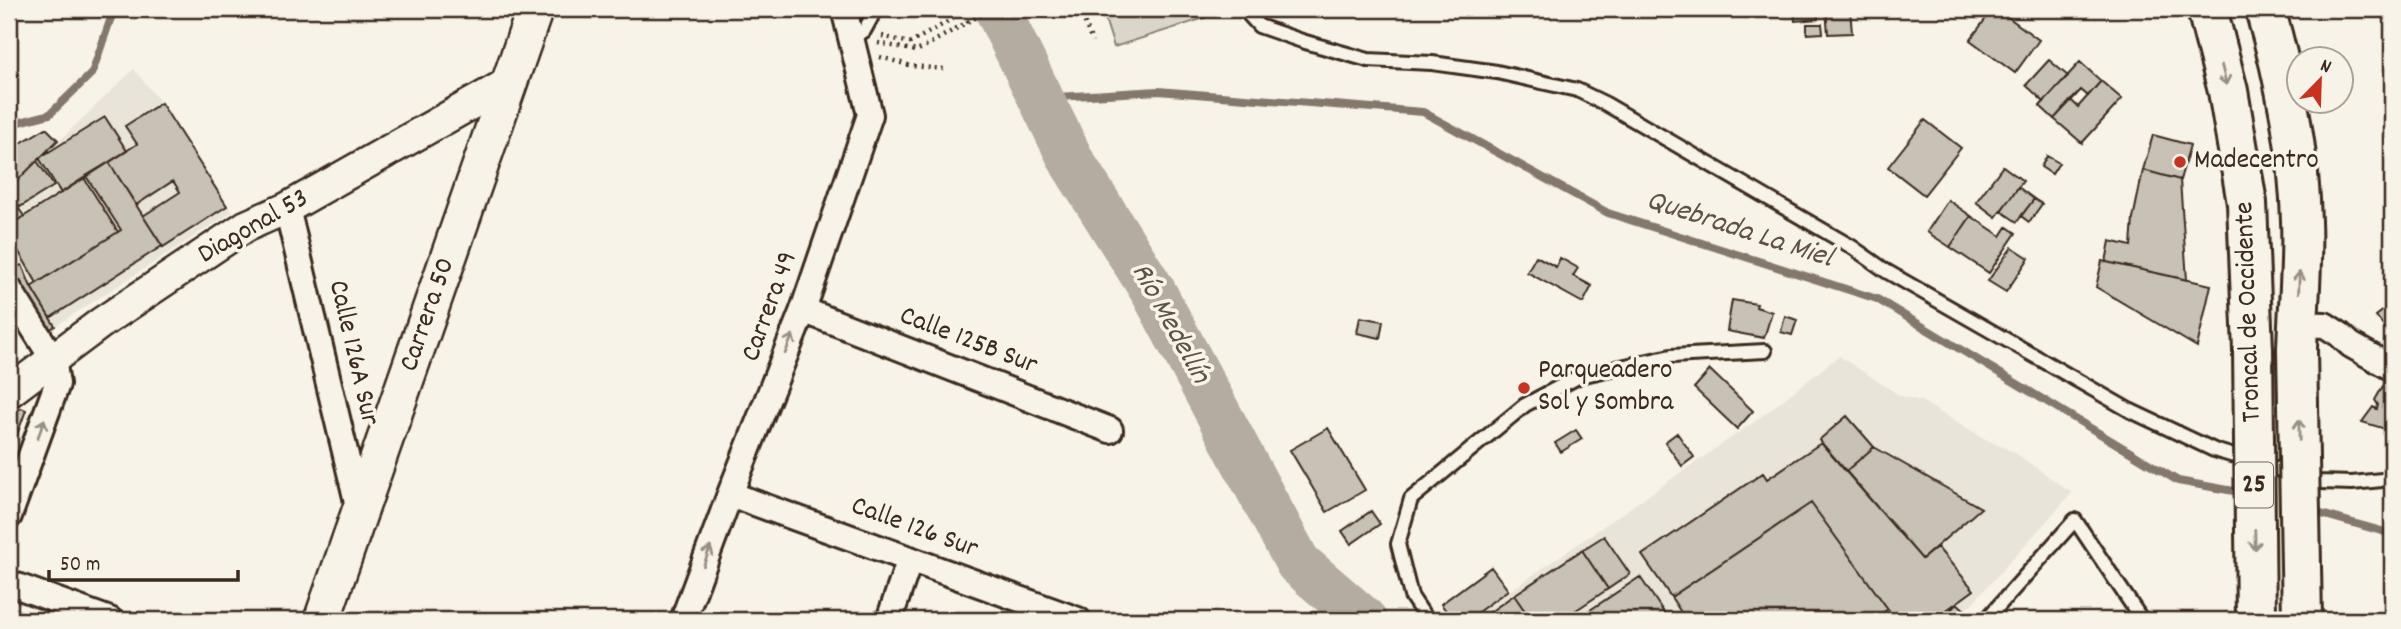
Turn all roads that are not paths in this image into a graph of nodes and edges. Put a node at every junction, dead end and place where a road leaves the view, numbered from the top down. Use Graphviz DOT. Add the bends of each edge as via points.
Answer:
graph roads {
  1 [pos="535,9"];
  2 [pos="844,9"];
  3 [pos="876,9"];
  4 [pos="2207,9"];
  5 [pos="2265,9"];
  6 [pos="1249,15"];
  7 [pos="866,38"];
  8 [pos="510,82"];
  9 [pos="287,208"];
  10 [pos="9,289"];
  11 [pos="803,310"];
  12 [pos="2297,337"];
  13 [pos="1765,351"];
  14 [pos="53,359"];
  15 [pos="2392,368"];
  16 [pos="9,392"];
  17 [pos="1110,430"];
  18 [pos="2392,479"];
  19 [pos="730,494"];
  20 [pos="359,511"];
  21 [pos="9,516"];
  22 [pos="910,559"];
  23 [pos="9,583"];
  24 [pos="110,620"];
  25 [pos="322,620"];
  26 [pos="684,620"];
  27 [pos="889,620"];
  28 [pos="1078,620"];
  29 [pos="1427,620"];
  30 [pos="1986,620"];
  31 [pos="2142,620"];
  32 [pos="2256,620"];
  33 [pos="2301,620"];
  1 -- 8 [label="main road, Carrera 50"];
  2 -- 7 [label="street, Carrera 49"];
  3 -- 7 [label="lane" via="864,31"];
  4 -- 32 [label="highway, Troncal de Occidente / 25, one-way, bridge" via="2228,91 2248,203"];
  12 -- 5 [label="highway, Troncal de Occidente / 25, one-way" via="2298,174 2278,52"];
  6 -- 18 [label="lane" via="1259,26 1368,60 1497,72 1577,90 2164,428 2214,450 2320,482"];
  7 -- 11 [label="street, Carrera 49" via="870,115"];
  8 -- 9 [label="street, Diagonal 53"];
  8 -- 20 [label="main road, Carrera 50"];
  9 -- 14 [label="street, Diagonal 53" via="246,226"];
  9 -- 20 [label="street, Calle 126A Sur"];
  10 -- 14 [label="street"];
  11 -- 17 [label="street, Calle 125B Sur"];
  19 -- 11 [label="street, Carrera 49, one-way"];
  12 -- 15 [label="street" via="2325,325"];
  33 -- 12 [label="highway, Troncal de Occidente / 25, one-way, bridge"];
  13 -- 29 [label="lane" via="1671,356 1580,376 1525,405 1411,499 1398,544 1411,596"];
  14 -- 16 [label="street, Diagonal 53"];
  21 -- 14 [label="street, one-way" via="57,384"];
  19 -- 22 [label="street, Calle 126 Sur"];
  26 -- 19 [label="street, Carrera 49, one-way"];
  20 -- 25 [label="main road, Carrera 50"];
  22 -- 27 [label="street"];
  22 -- 28 [label="street, Calle 126 Sur"];
  23 -- 24 [label="street"];
  30 -- 31 [label="lane" via="2075,520"];
}
